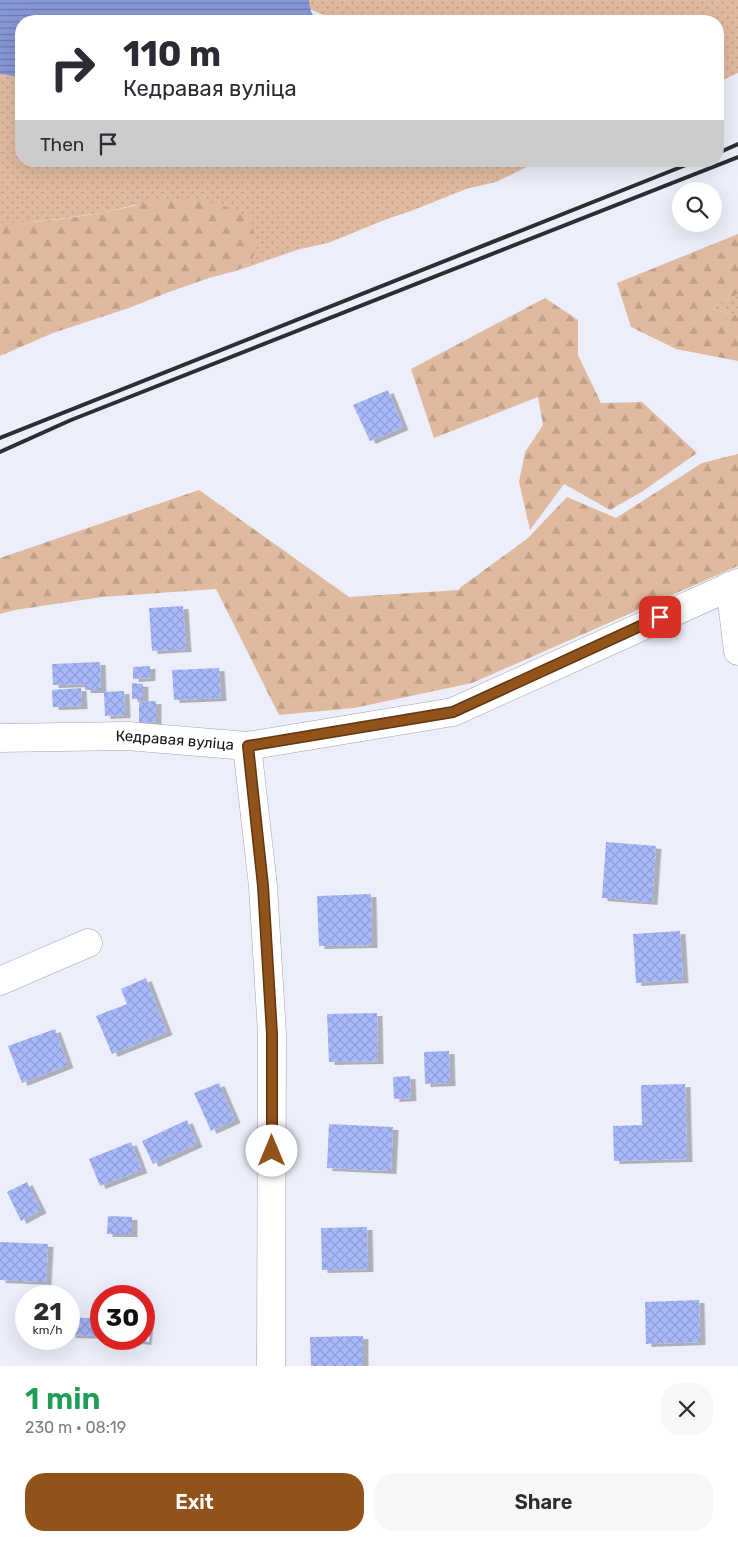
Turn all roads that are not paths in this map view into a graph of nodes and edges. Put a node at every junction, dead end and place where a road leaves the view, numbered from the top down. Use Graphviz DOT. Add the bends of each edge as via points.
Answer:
graph roads {
  1 [pos="734,584"];
  2 [pos="738,652"];
  3 [pos="0,738"];
  4 [pos="248,746"];
  5 [pos="88,943"];
  6 [pos="0,981"];
  7 [pos="271,1366"];
  1 -- 2 [label="street"];
  1 -- 4 [label="street, Кедравая вуліца" via="453,712"];
  3 -- 4 [label="street, Кедравая вуліца" via="127,736"];
  4 -- 7 [label="street" via="263,886 272,1034"];
  5 -- 6 [label="street"];
}
